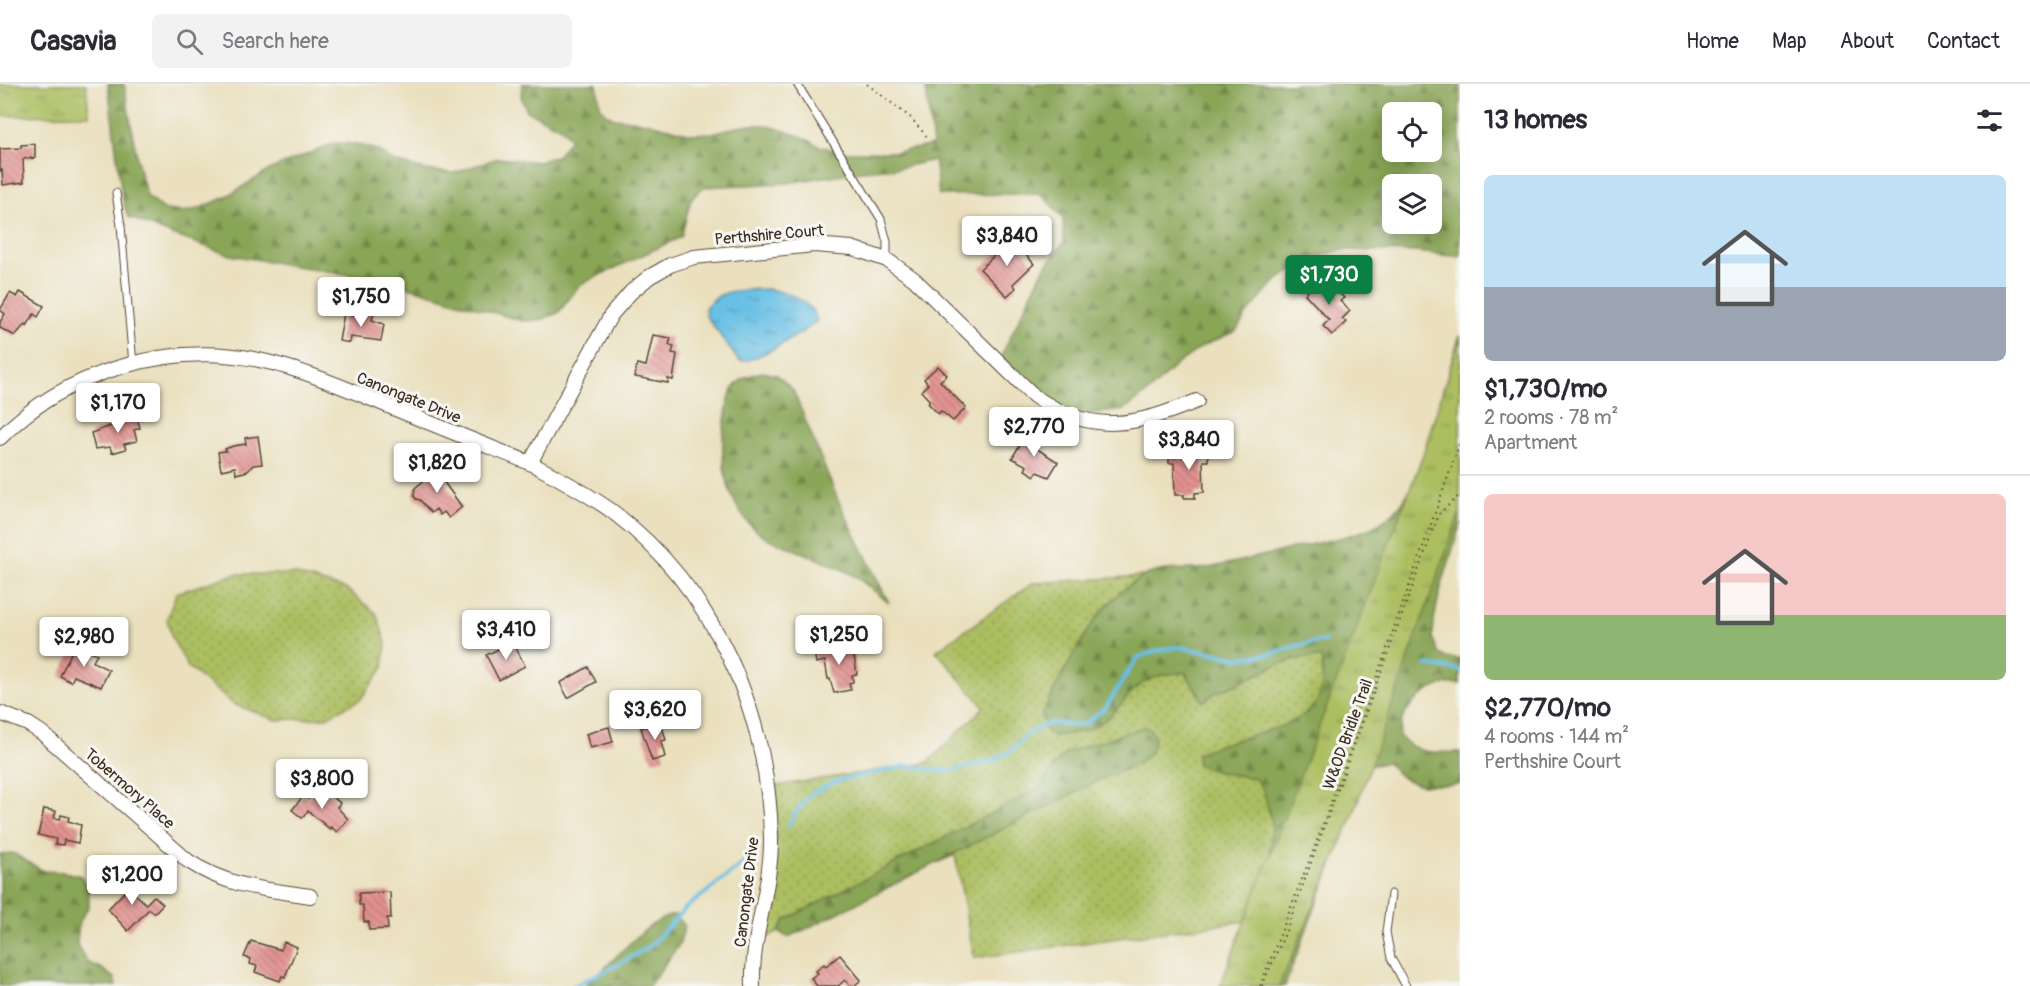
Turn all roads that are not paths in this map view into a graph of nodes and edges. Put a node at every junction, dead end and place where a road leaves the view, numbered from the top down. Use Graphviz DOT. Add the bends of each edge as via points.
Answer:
graph roads {
  1 [pos="797,84"];
  2 [pos="116,194"];
  3 [pos="887,260"];
  4 [pos="133,364"];
  5 [pos="1197,401"];
  6 [pos="0,438"];
  7 [pos="530,464"];
  8 [pos="0,713"];
  9 [pos="1391,894"];
  10 [pos="310,896"];
  11 [pos="753,986"];
  12 [pos="1406,986"];
  1 -- 3 [label="lane" via="881,219"];
  2 -- 4 [label="lane"];
  3 -- 5 [label="street, Perthshire Court" via="914,279 1021,385 1051,407 1091,421 1121,423 1150,419"];
  3 -- 7 [label="street, Perthshire Court" via="859,249 826,245 706,255 660,270 631,292 611,315"];
  4 -- 6 [label="street, Canongate Drive" via="54,396"];
  4 -- 7 [label="street, Canongate Drive" via="206,355 286,367"];
  7 -- 11 [label="street, Canongate Drive" via="607,508 665,560 707,615 739,677 760,743 771,839 754,952"];
  8 -- 10 [label="street, Tobermory Place" via="42,733 204,872 240,885"];
  9 -- 12 [label="lane" via="1386,932 1391,958"];
}
